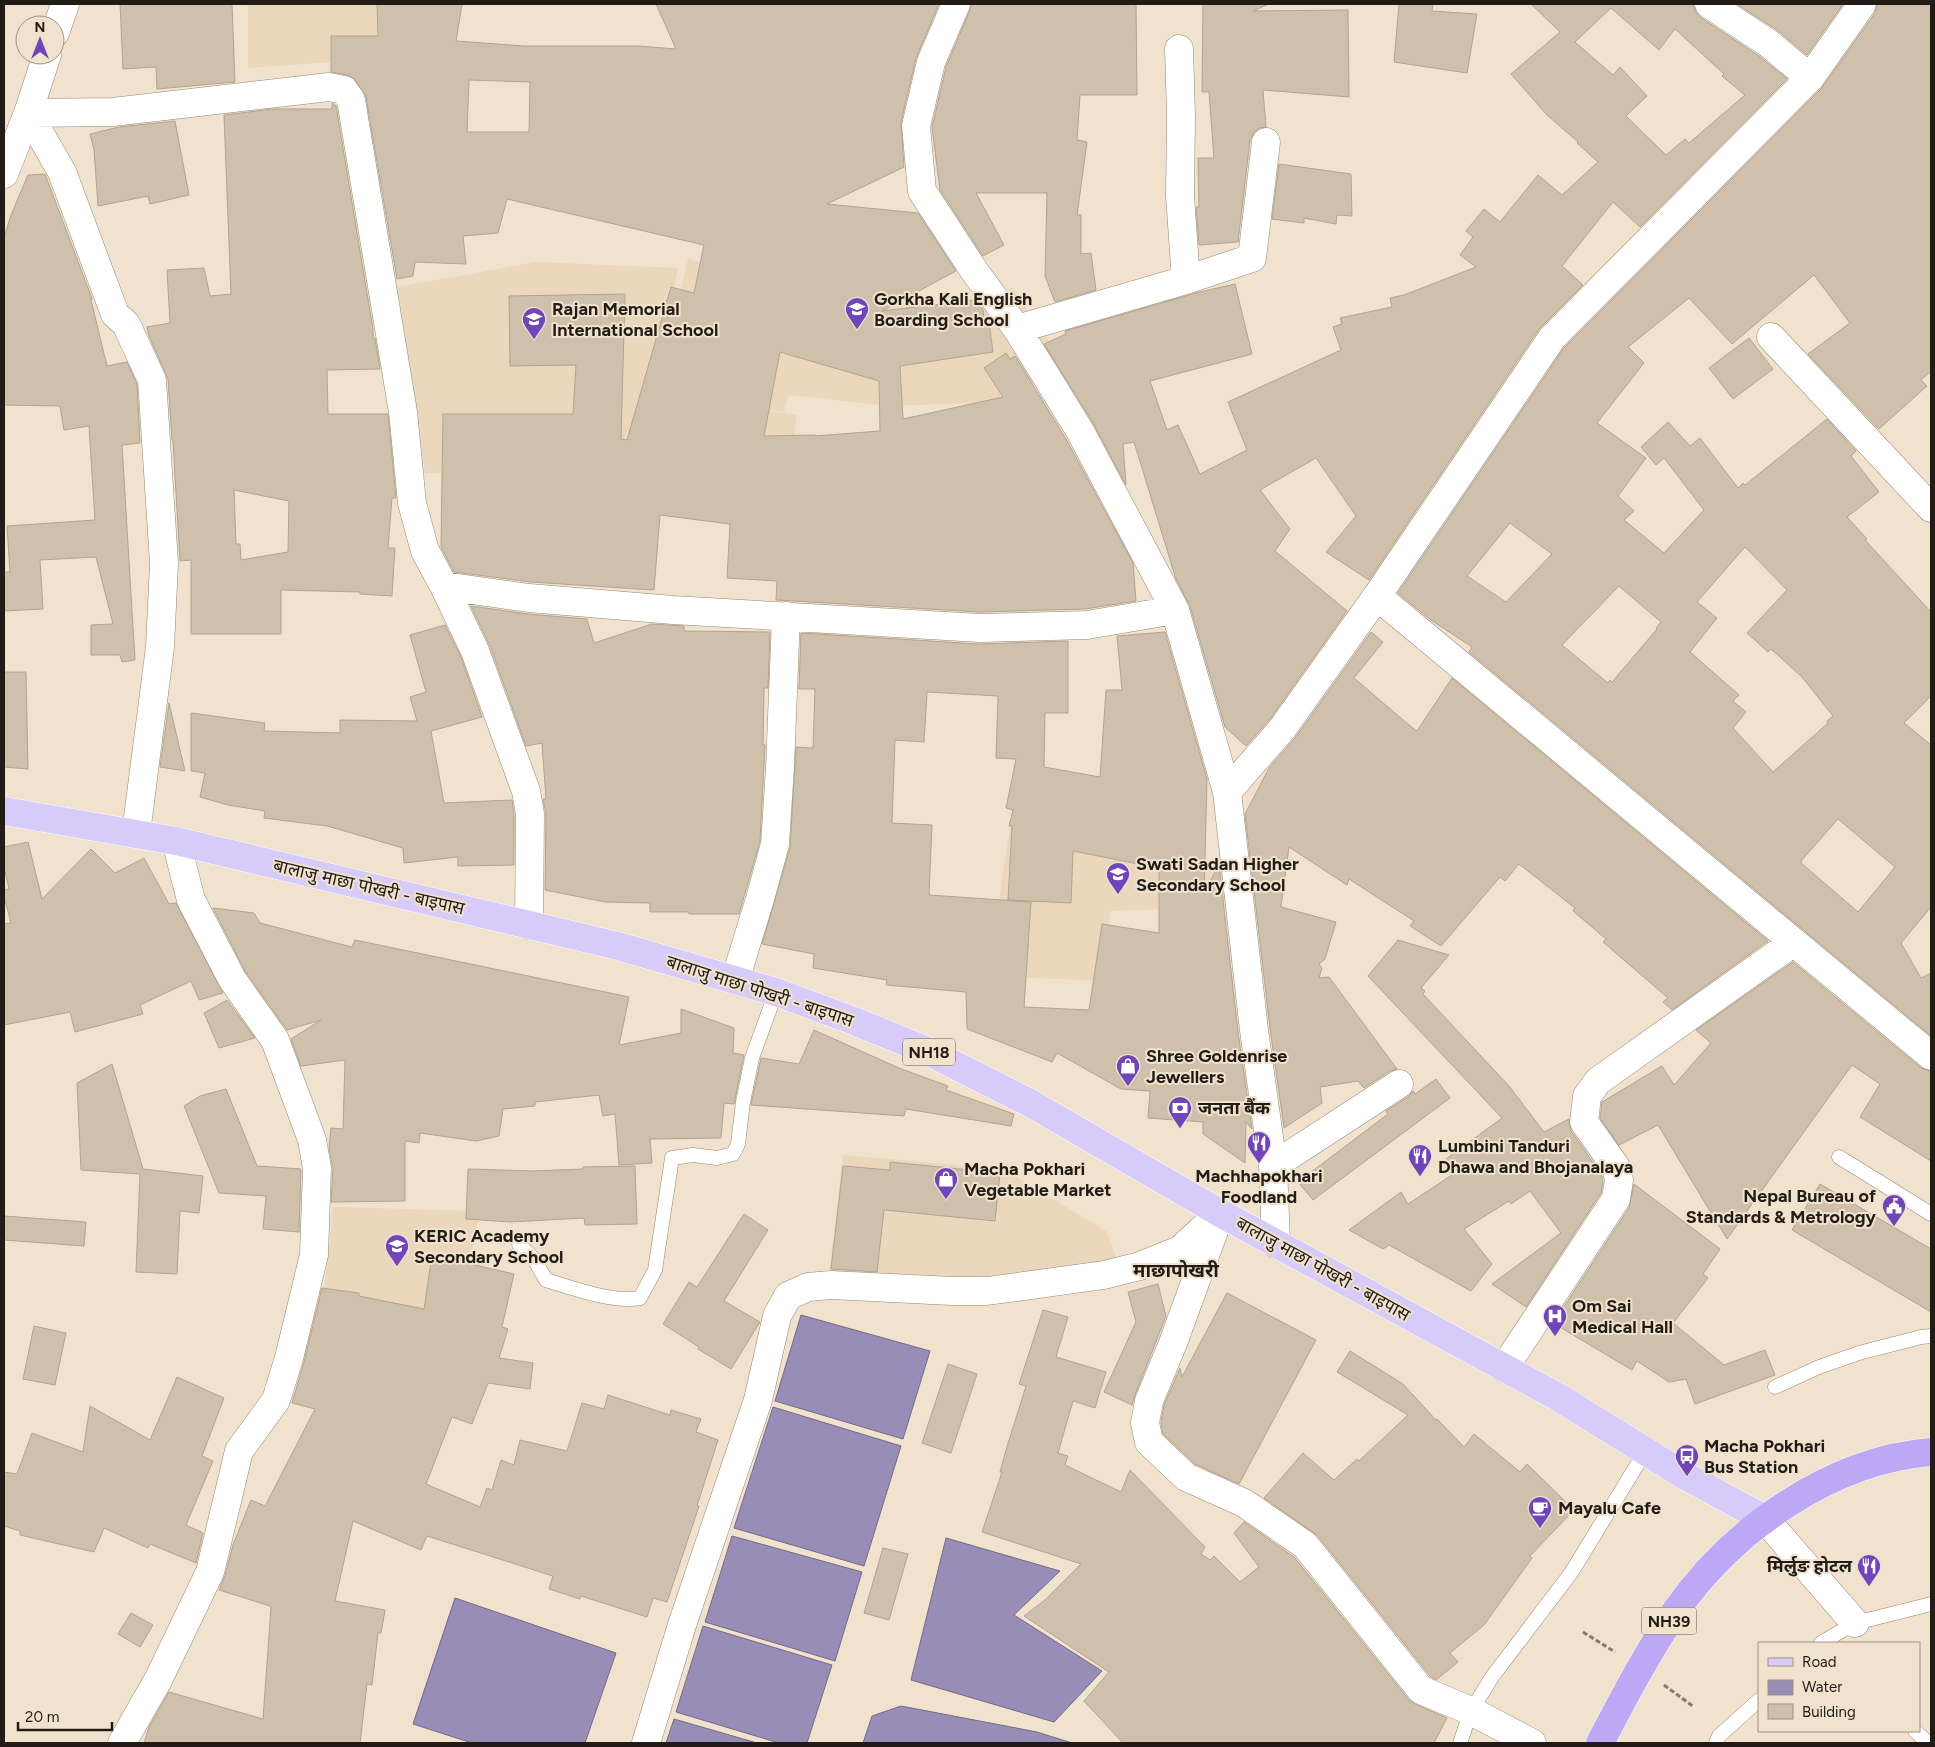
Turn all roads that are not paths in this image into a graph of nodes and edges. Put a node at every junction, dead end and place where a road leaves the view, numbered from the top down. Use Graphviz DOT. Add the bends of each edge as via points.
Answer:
graph roads {
  1 [pos="956,4"];
  2 [pos="1709,4"];
  3 [pos="1862,4"];
  4 [pos="1179,49"];
  5 [pos="45,65"];
  6 [pos="1810,78"];
  7 [pos="28,113"];
  8 [pos="1266,142"];
  9 [pos="4,174"];
  10 [pos="1186,280"];
  11 [pos="1017,329"];
  12 [pos="1771,337"];
  13 [pos="1931,508"];
  14 [pos="444,586"];
  15 [pos="1377,596"];
  16 [pos="1174,610"];
  17 [pos="786,616"];
  18 [pos="1228,792"];
  19 [pos="4,811"];
  20 [pos="136,833"];
  21 [pos="176,841"];
  22 [pos="529,925"];
  23 [pos="1794,942"];
  24 [pos="735,980"];
  25 [pos="776,992"];
  26 [pos="1931,1056"];
  27 [pos="1399,1084"];
  28 [pos="1839,1157"];
  29 [pos="1273,1166"];
  30 [pos="1220,1213"];
  31 [pos="1931,1214"];
  32 [pos="519,1244"];
  33 [pos="1276,1244"];
  34 [pos="1931,1336"];
  35 [pos="1504,1368"];
  36 [pos="1775,1387"];
  37 [pos="1645,1452"];
  38 [pos="1931,1452"];
  39 [pos="1765,1519"];
  40 [pos="1931,1604"];
  41 [pos="1855,1623"];
  42 [pos="1824,1642"];
  43 [pos="1758,1701"];
  44 [pos="1471,1711"];
  45 [pos="1916,1732"];
  46 [pos="122,1743"];
  47 [pos="646,1743"];
  48 [pos="1460,1743"];
  49 [pos="1532,1743"];
  50 [pos="1600,1743"];
  51 [pos="1716,1743"];
  52 [pos="1928,1743"];
  1 -- 11 [label="street" via="931,62 916,126 922,191"];
  2 -- 6 [label="street" via="1768,44"];
  3 -- 6 [label="street"];
  4 -- 10 [label="street" via="1182,116 1180,196"];
  5 -- 7 [label="street"];
  6 -- 15 [label="street" via="1552,338"];
  7 -- 9 [label="street"];
  7 -- 14 [label="street" via="113,112 329,87 344,90 350,100 402,412 412,503 425,550"];
  7 -- 20 [label="street" via="62,172 115,314 126,324 152,380 164,562 160,646"];
  8 -- 10 [label="street" via="1252,258"];
  10 -- 11 [label="street"];
  11 -- 16 [label="street" via="1080,431"];
  12 -- 13 [label="street"];
  14 -- 17 [label="street" via="529,598"];
  14 -- 22 [label="street" via="474,651 526,790 530,814"];
  15 -- 18 [label="street" via="1282,729"];
  15 -- 23 [label="street"];
  16 -- 17 [label="street" via="1087,625 980,628"];
  16 -- 18 [label="street"];
  17 -- 24 [label="street" via="775,844"];
  18 -- 29 [label="street" via="1254,1030"];
  19 -- 20 [label="main road, बालाजु माछा पोखरी - बाइपास / NH18"];
  20 -- 21 [label="main road, बालाजु माछा पोखरी - बाइपास / NH18"];
  21 -- 22 [label="main road, बालाजु माछा पोखरी - बाइपास / NH18"];
  21 -- 46 [label="street" via="191,900 232,979 275,1040 312,1140 317,1168 314,1255 276,1400 239,1451 210,1572 158,1680"];
  22 -- 24 [label="main road, बालाजु माछा पोखरी - बाइपास / NH18" via="618,946"];
  23 -- 26 [label="street"];
  23 -- 35 [label="street" via="1598,1081 1587,1096 1584,1122 1616,1167 1619,1180 1616,1198"];
  24 -- 25 [label="main road, बालाजु माछा पोखरी - बाइपास / NH18"];
  25 -- 30 [label="main road, बालाजु माछा पोखरी - बाइपास / NH18" via="942,1059 1030,1102"];
  25 -- 32 [label="lane" via="752,1058 738,1144 733,1154 717,1158 693,1155 672,1158 655,1270 640,1298 600,1296 546,1280 534,1259"];
  27 -- 29 [label="street"];
  28 -- 31 [label="lane"];
  29 -- 33 [label="street"];
  30 -- 33 [label="main road, बालाजु माछा पोखरी - बाइपास / NH18"];
  30 -- 44 [label="street" via="1149,1401 1145,1423 1148,1442 1186,1477 1244,1503 1305,1546 1422,1690"];
  30 -- 47 [label="street" via="1180,1250 1140,1266 1104,1275 986,1291 830,1285 808,1287 788,1296 777,1316 758,1400"];
  33 -- 35 [label="main road, बालाजु माछा पोखरी - बाइपास / NH18"];
  34 -- 36 [label="lane" via="1819,1366"];
  35 -- 37 [label="main road, बालाजु माछा पोखरी - बाइपास / NH18" via="1558,1397"];
  37 -- 39 [label="main road, बालाजु माछा पोखरी - बाइपास / NH18"];
  37 -- 44 [label="lane" via="1571,1573 1492,1677"];
  38 -- 39 [label="highway, NH39" via="1914,1453 1855,1469 1792,1500"];
  39 -- 41 [label="street"];
  39 -- 50 [label="highway, NH39" via="1712,1568 1675,1612"];
  40 -- 41 [label="lane"];
  41 -- 42 [label="lane"];
  43 -- 51 [label="lane" via="1719,1736"];
  44 -- 48 [label="lane"];
  44 -- 49 [label="street"];
  45 -- 52 [label="lane"];
}
